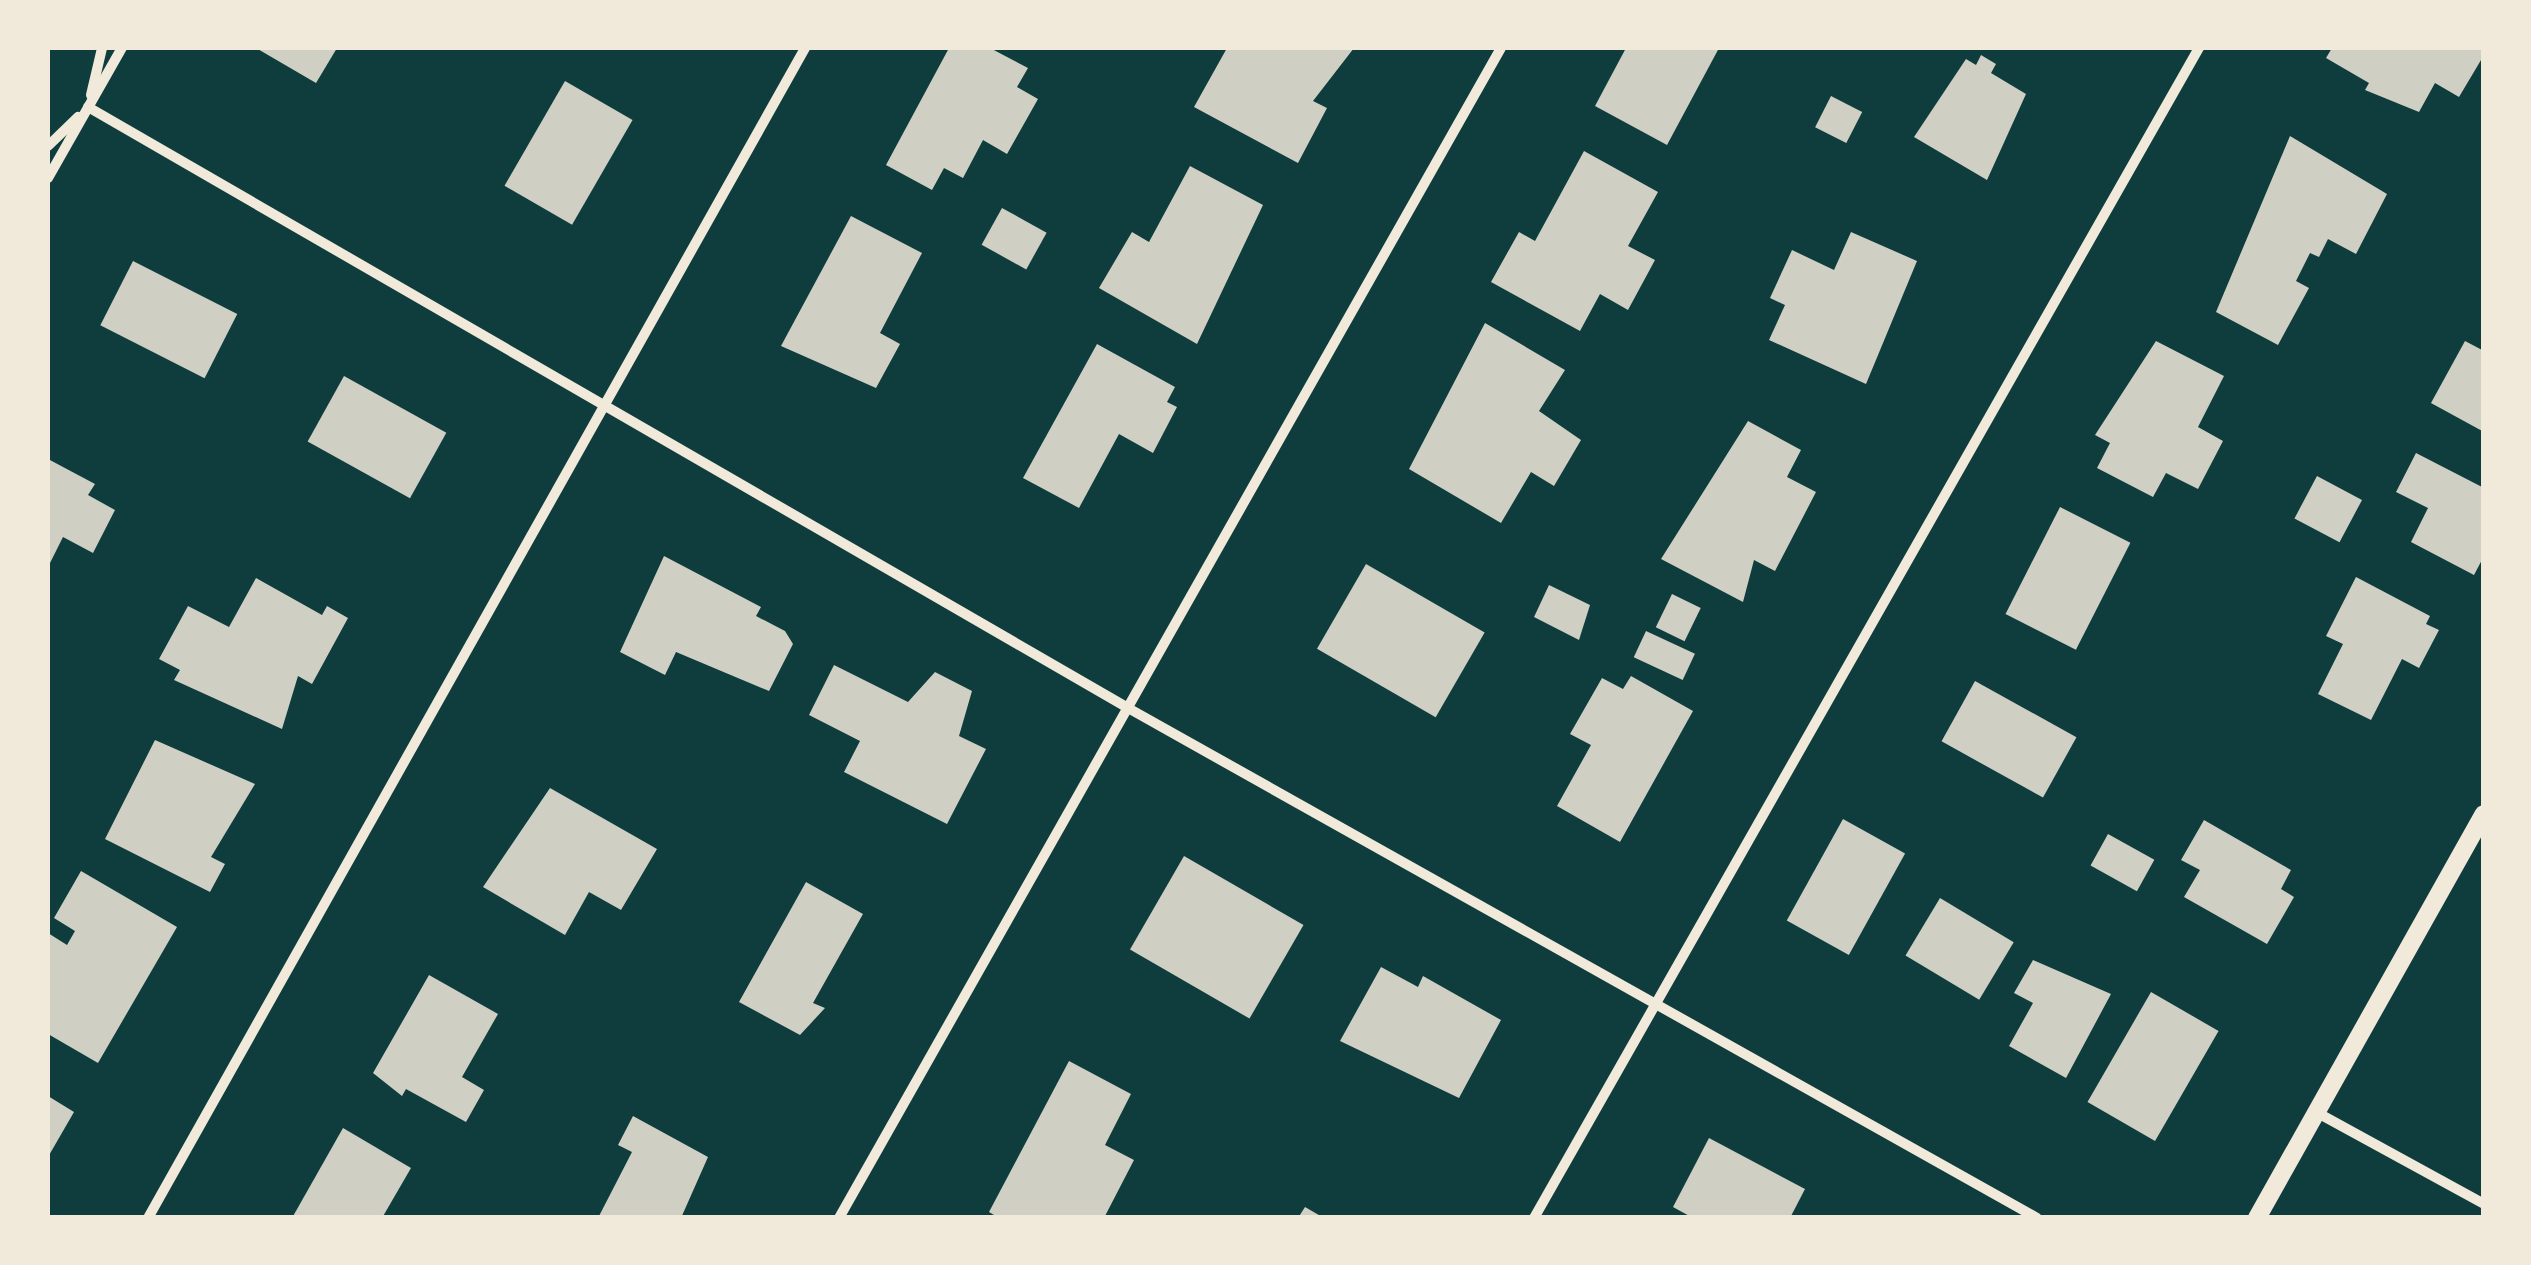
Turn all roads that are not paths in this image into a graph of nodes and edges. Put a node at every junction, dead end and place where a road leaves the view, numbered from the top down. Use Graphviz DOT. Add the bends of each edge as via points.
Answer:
graph roads {
  1 [pos="102,48"];
  2 [pos="122,48"];
  3 [pos="805,48"];
  4 [pos="1501,48"];
  5 [pos="2199,48"];
  6 [pos="88,107"];
  7 [pos="48,146"];
  8 [pos="48,178"];
  9 [pos="605,403"];
  10 [pos="1128,708"];
  11 [pos="2484,814"];
  12 [pos="1654,1006"];
  13 [pos="2316,1112"];
  14 [pos="2484,1204"];
  15 [pos="148,1218"];
  16 [pos="839,1218"];
  17 [pos="1534,1218"];
  18 [pos="2037,1218"];
  19 [pos="2257,1218"];
  1 -- 6 [label="street"];
  2 -- 6 [label="street"];
  3 -- 9 [label="street"];
  4 -- 10 [label="street"];
  5 -- 12 [label="street"];
  6 -- 7 [label="street"];
  6 -- 8 [label="street"];
  6 -- 9 [label="street"];
  9 -- 10 [label="street"];
  9 -- 15 [label="street"];
  10 -- 12 [label="street"];
  10 -- 16 [label="street"];
  11 -- 13 [label="street"];
  12 -- 17 [label="street"];
  12 -- 18 [label="street"];
  13 -- 14 [label="street"];
  13 -- 19 [label="street"];
}
